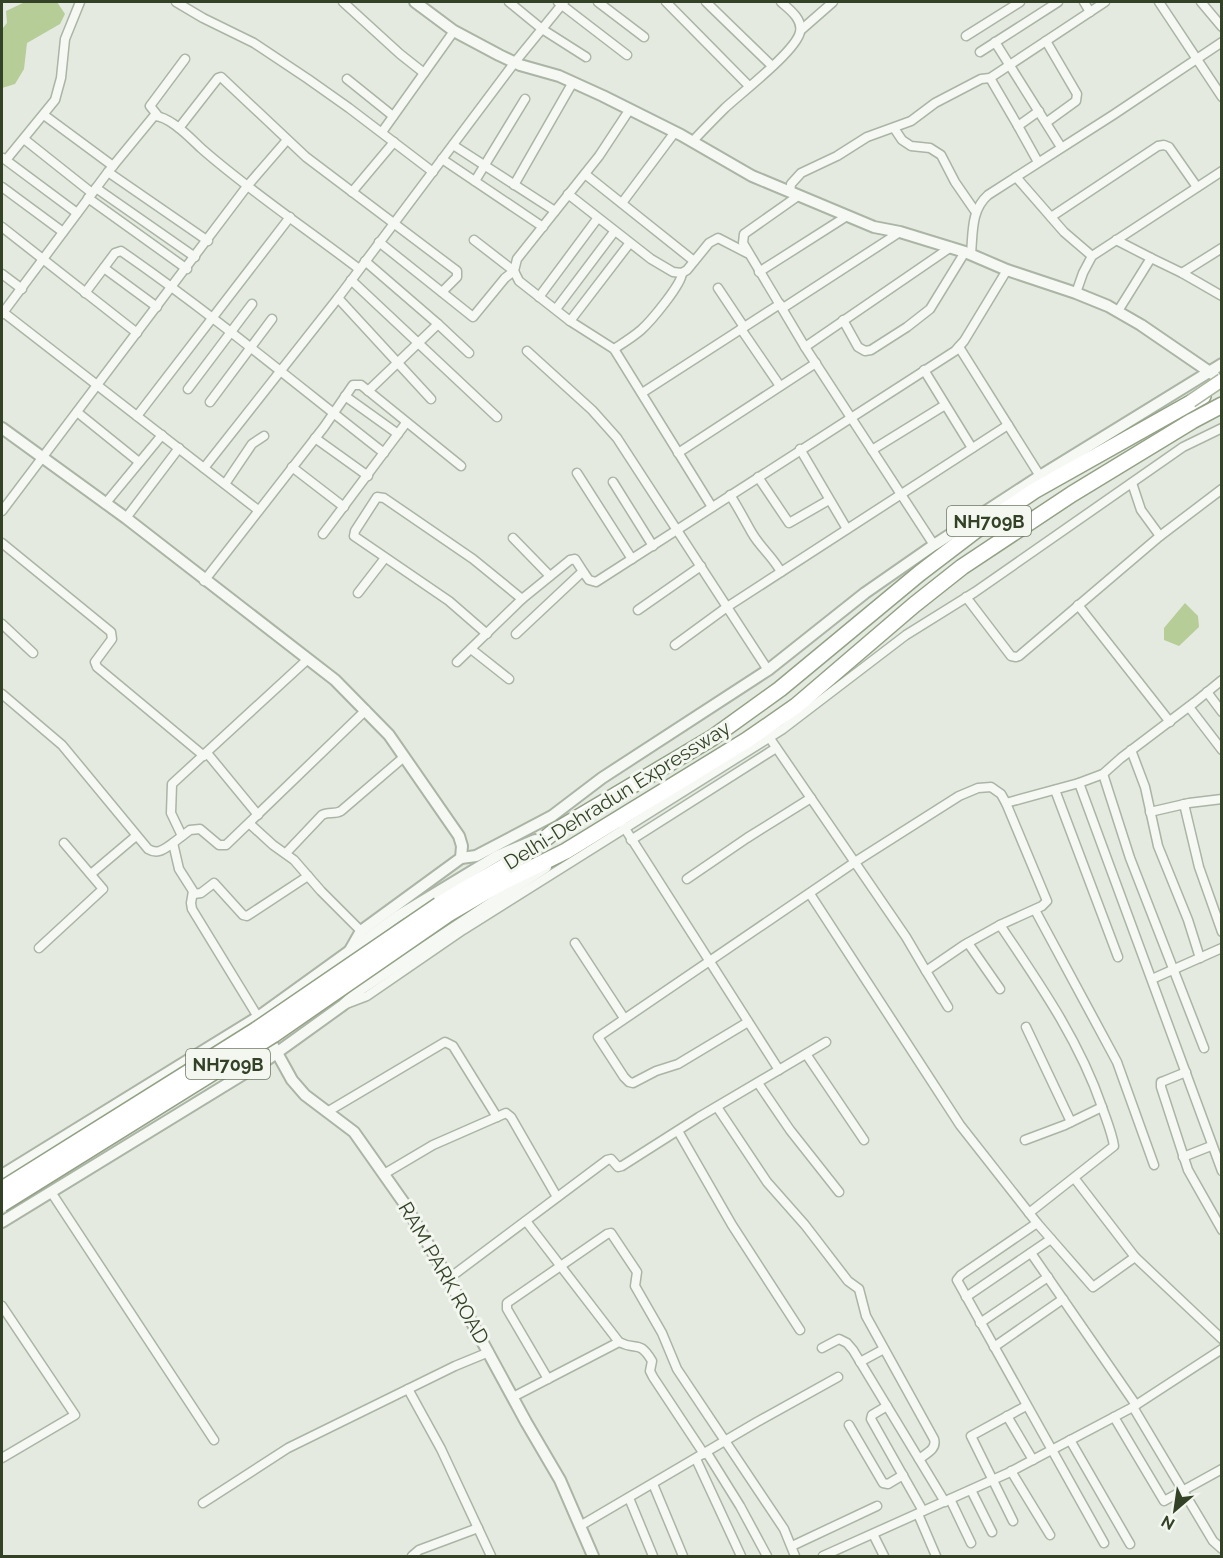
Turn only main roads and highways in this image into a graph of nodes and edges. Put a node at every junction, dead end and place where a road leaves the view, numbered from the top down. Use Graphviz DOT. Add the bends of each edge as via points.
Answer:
graph roads {
  1 [pos="1221,380"];
  2 [pos="1221,387"];
  3 [pos="1191,401"];
  4 [pos="1221,405"];
  5 [pos="444,909"];
  6 [pos="2,1189"];
  7 [pos="2,1204"];
  1 -- 3 [label="main road, bridge"];
  2 -- 3 [label="highway, Delhi-Dehradun Expressway / NH709B, bridge"];
  3 -- 5 [label="highway, Delhi-Dehradun Expressway / NH709B" via="1034,491 975,531 771,696 712,738 484,877"];
  4 -- 5 [label="highway, Delhi-Dehradun Expressway / NH709B" via="1072,494 962,567 796,706 747,740 566,851"];
  5 -- 6 [label="highway, Delhi-Dehradun Expressway / NH709B, bridge"];
  5 -- 7 [label="highway, Delhi-Dehradun Expressway / NH709B, bridge" via="273,1035"];
}
